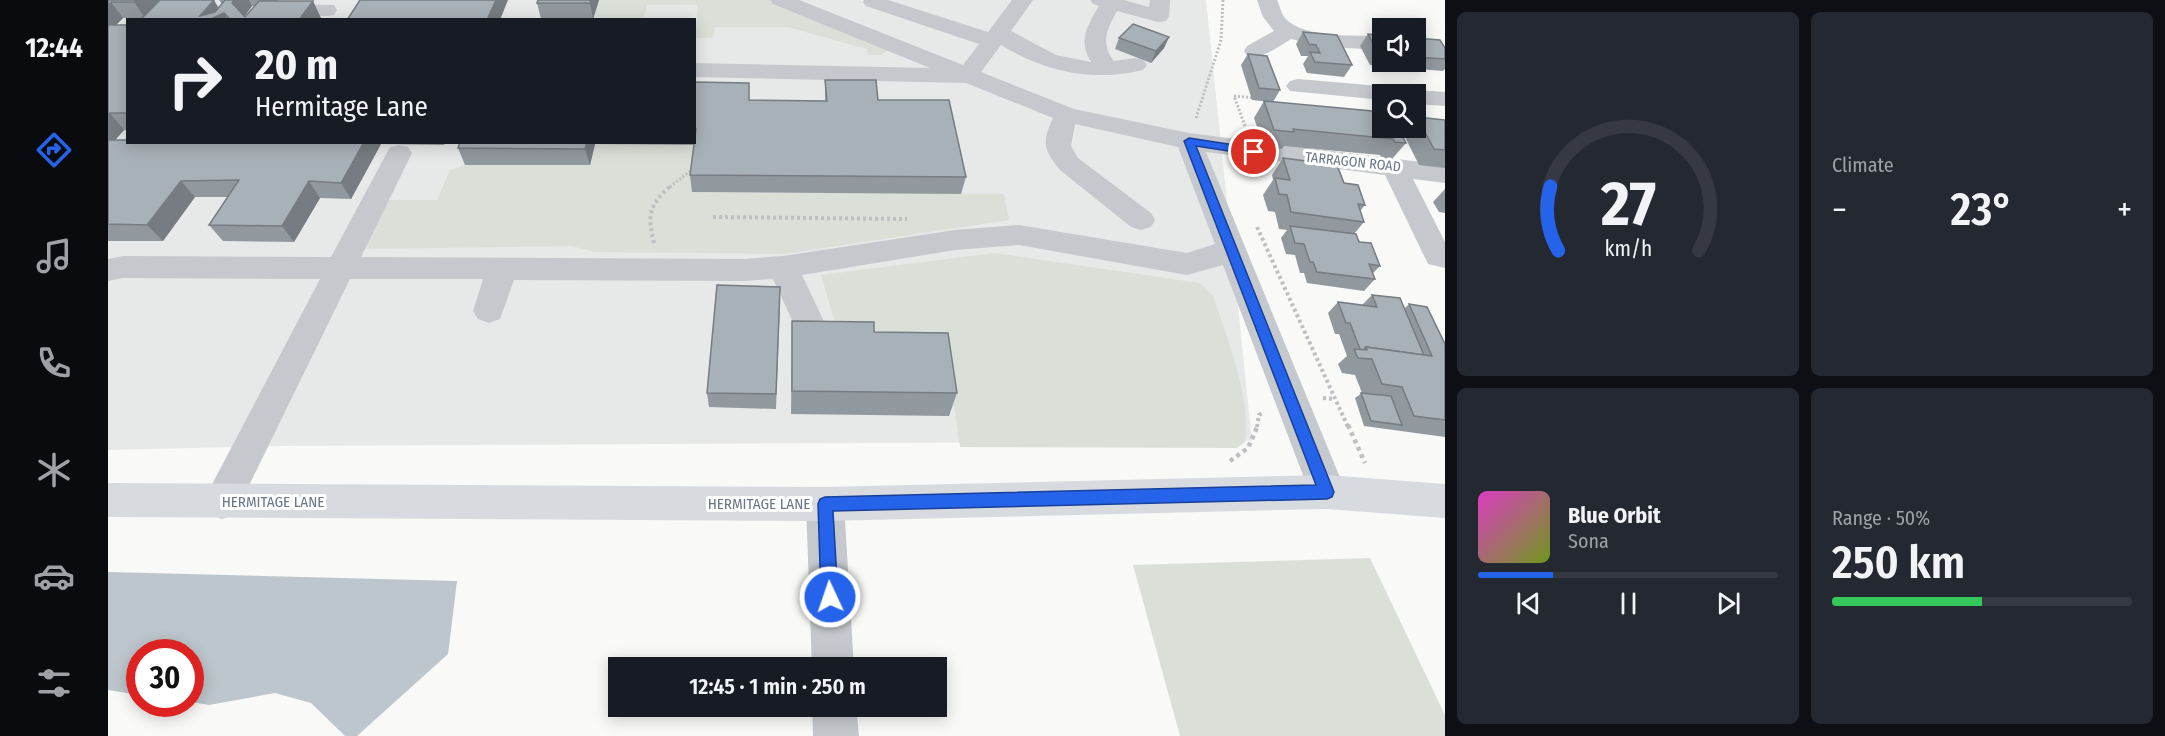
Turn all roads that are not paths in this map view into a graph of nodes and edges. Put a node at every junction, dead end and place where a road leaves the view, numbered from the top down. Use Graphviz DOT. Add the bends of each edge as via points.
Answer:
graph roads {
  1 [pos="780,0"];
  2 [pos="1023,0"];
  3 [pos="1268,0"];
  4 [pos="874,1"];
  5 [pos="1106,2"];
  6 [pos="949,4"];
  7 [pos="313,6"];
  8 [pos="280,10"];
  9 [pos="1164,12"];
  10 [pos="845,26"];
  11 [pos="946,26"];
  12 [pos="1289,31"];
  13 [pos="995,37"];
  14 [pos="1372,42"];
  15 [pos="1255,51"];
  16 [pos="1135,65"];
  17 [pos="1109,69"];
  18 [pos="696,70"];
  19 [pos="967,76"];
  20 [pos="1298,86"];
  21 [pos="1372,92"];
  22 [pos="1426,98"];
  23 [pos="1445,99"];
  24 [pos="1067,115"];
  25 [pos="1189,141"];
  26 [pos="399,153"];
  27 [pos="1400,161"];
  28 [pos="1445,174"];
  29 [pos="1141,220"];
  30 [pos="1232,249"];
  31 [pos="1442,262"];
  32 [pos="783,267"];
  33 [pos="340,268"];
  34 [pos="502,268"];
  35 [pos="108,270"];
  36 [pos="489,311"];
  37 [pos="811,328"];
  38 [pos="1327,492"];
  39 [pos="108,501"];
  40 [pos="1445,501"];
  41 [pos="222,502"];
  42 [pos="825,504"];
  43 [pos="832,657"];
  44 [pos="835,717"];
  45 [pos="836,736"];
  1 -- 10 [label="street, TARRAGON ROAD"];
  2 -- 13 [label="street"];
  3 -- 12 [label="street" via="1276,22"];
  4 -- 10 [label="street"];
  4 -- 11 [label="street"];
  5 -- 9 [label="street"];
  5 -- 17 [label="street" via="1093,35 1098,57"];
  6 -- 11 [label="street"];
  7 -- 8 [label="street"];
  10 -- 19 [label="street, TARRAGON ROAD"];
  11 -- 13 [label="street"];
  12 -- 14 [label="street" via="1311,38"];
  12 -- 15 [label="street"];
  13 -- 17 [label="street" via="1055,64"];
  13 -- 19 [label="street"];
  16 -- 17 [label="street"];
  18 -- 19 [label="street"];
  19 -- 24 [label="street, TARRAGON ROAD"];
  20 -- 21 [label="street"];
  22 -- 23 [label="street"];
  24 -- 25 [label="street, TARRAGON ROAD"];
  24 -- 29 [label="street" via="1057,140 1060,154"];
  25 -- 27 [label="street, TARRAGON ROAD" via="1254,152"];
  25 -- 30 [label="street"];
  26 -- 33 [label="street"];
  27 -- 28 [label="street, TARRAGON ROAD"];
  27 -- 31 [label="street"];
  30 -- 32 [label="street" via="1187,264 1018,235 986,236"];
  30 -- 38 [label="street"];
  32 -- 34 [label="street"];
  32 -- 37 [label="street"];
  33 -- 34 [label="street"];
  33 -- 35 [label="street"];
  33 -- 41 [label="street"];
  34 -- 36 [label="street"];
  38 -- 40 [label="main road, HERMITAGE LANE"];
  38 -- 42 [label="main road, HERMITAGE LANE"];
  39 -- 41 [label="main road, HERMITAGE LANE"];
  41 -- 42 [label="main road, HERMITAGE LANE"];
  42 -- 43 [label="street"];
  44 -- 45 [label="street"];
}
